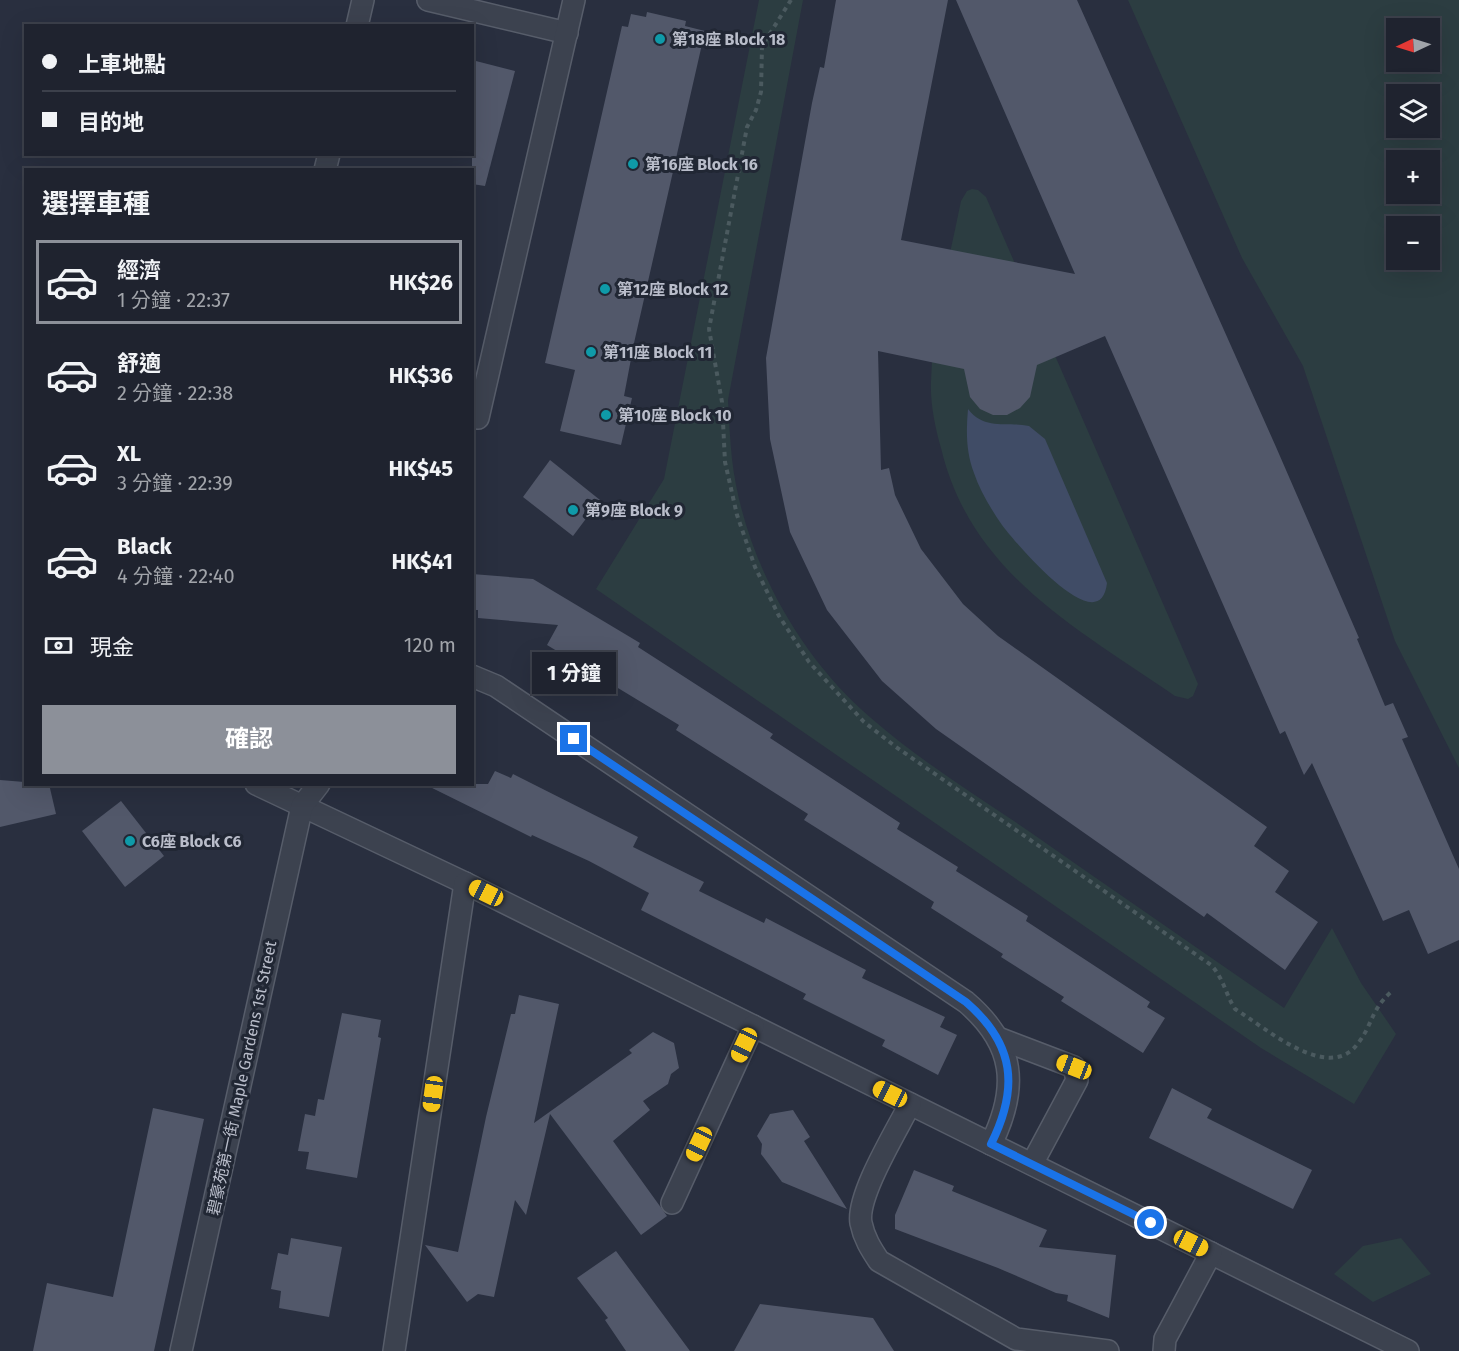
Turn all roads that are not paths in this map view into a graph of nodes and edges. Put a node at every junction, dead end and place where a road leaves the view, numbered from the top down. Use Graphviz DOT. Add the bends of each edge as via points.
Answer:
graph roads {
  1 [pos="363,0"];
  2 [pos="428,0"];
  3 [pos="574,0"];
  4 [pos="357,24"];
  5 [pos="567,33"];
  6 [pos="477,418"];
  7 [pos="474,677"];
  8 [pos="260,786"];
  9 [pos="317,786"];
  10 [pos="302,806"];
  11 [pos="465,883"];
  12 [pos="753,1026"];
  13 [pos="998,1038"];
  14 [pos="910,1104"];
  15 [pos="991,1144"];
  16 [pos="1032,1164"];
  17 [pos="672,1203"];
  18 [pos="1211,1253"];
  19 [pos="182,1351"];
  20 [pos="394,1351"];
  21 [pos="1108,1351"];
  22 [pos="1164,1351"];
  23 [pos="1408,1351"];
  1 -- 4 [label="lane"];
  2 -- 5 [label="lane"];
  3 -- 5 [label="lane"];
  5 -- 6 [label="lane"];
  7 -- 13 [label="lane" via="496,686 966,1002"];
  8 -- 10 [label="lane"];
  9 -- 10 [label="lane"];
  10 -- 11 [label="lane"];
  10 -- 19 [label="lane, 碧豪苑第一街 Maple Gardens 1st Street"];
  11 -- 12 [label="lane"];
  11 -- 20 [label="lane"];
  12 -- 14 [label="lane"];
  12 -- 17 [label="lane"];
  13 -- 15 [label="lane" via="1010,1083 1007,1104"];
  13 -- 16 [label="lane" via="1074,1067 1077,1080"];
  14 -- 15 [label="lane"];
  14 -- 21 [label="lane" via="863,1199 861,1221 867,1242 879,1261 1016,1339"];
  15 -- 16 [label="lane"];
  16 -- 18 [label="lane"];
  18 -- 22 [label="lane" via="1165,1340"];
  18 -- 23 [label="lane"];
}
